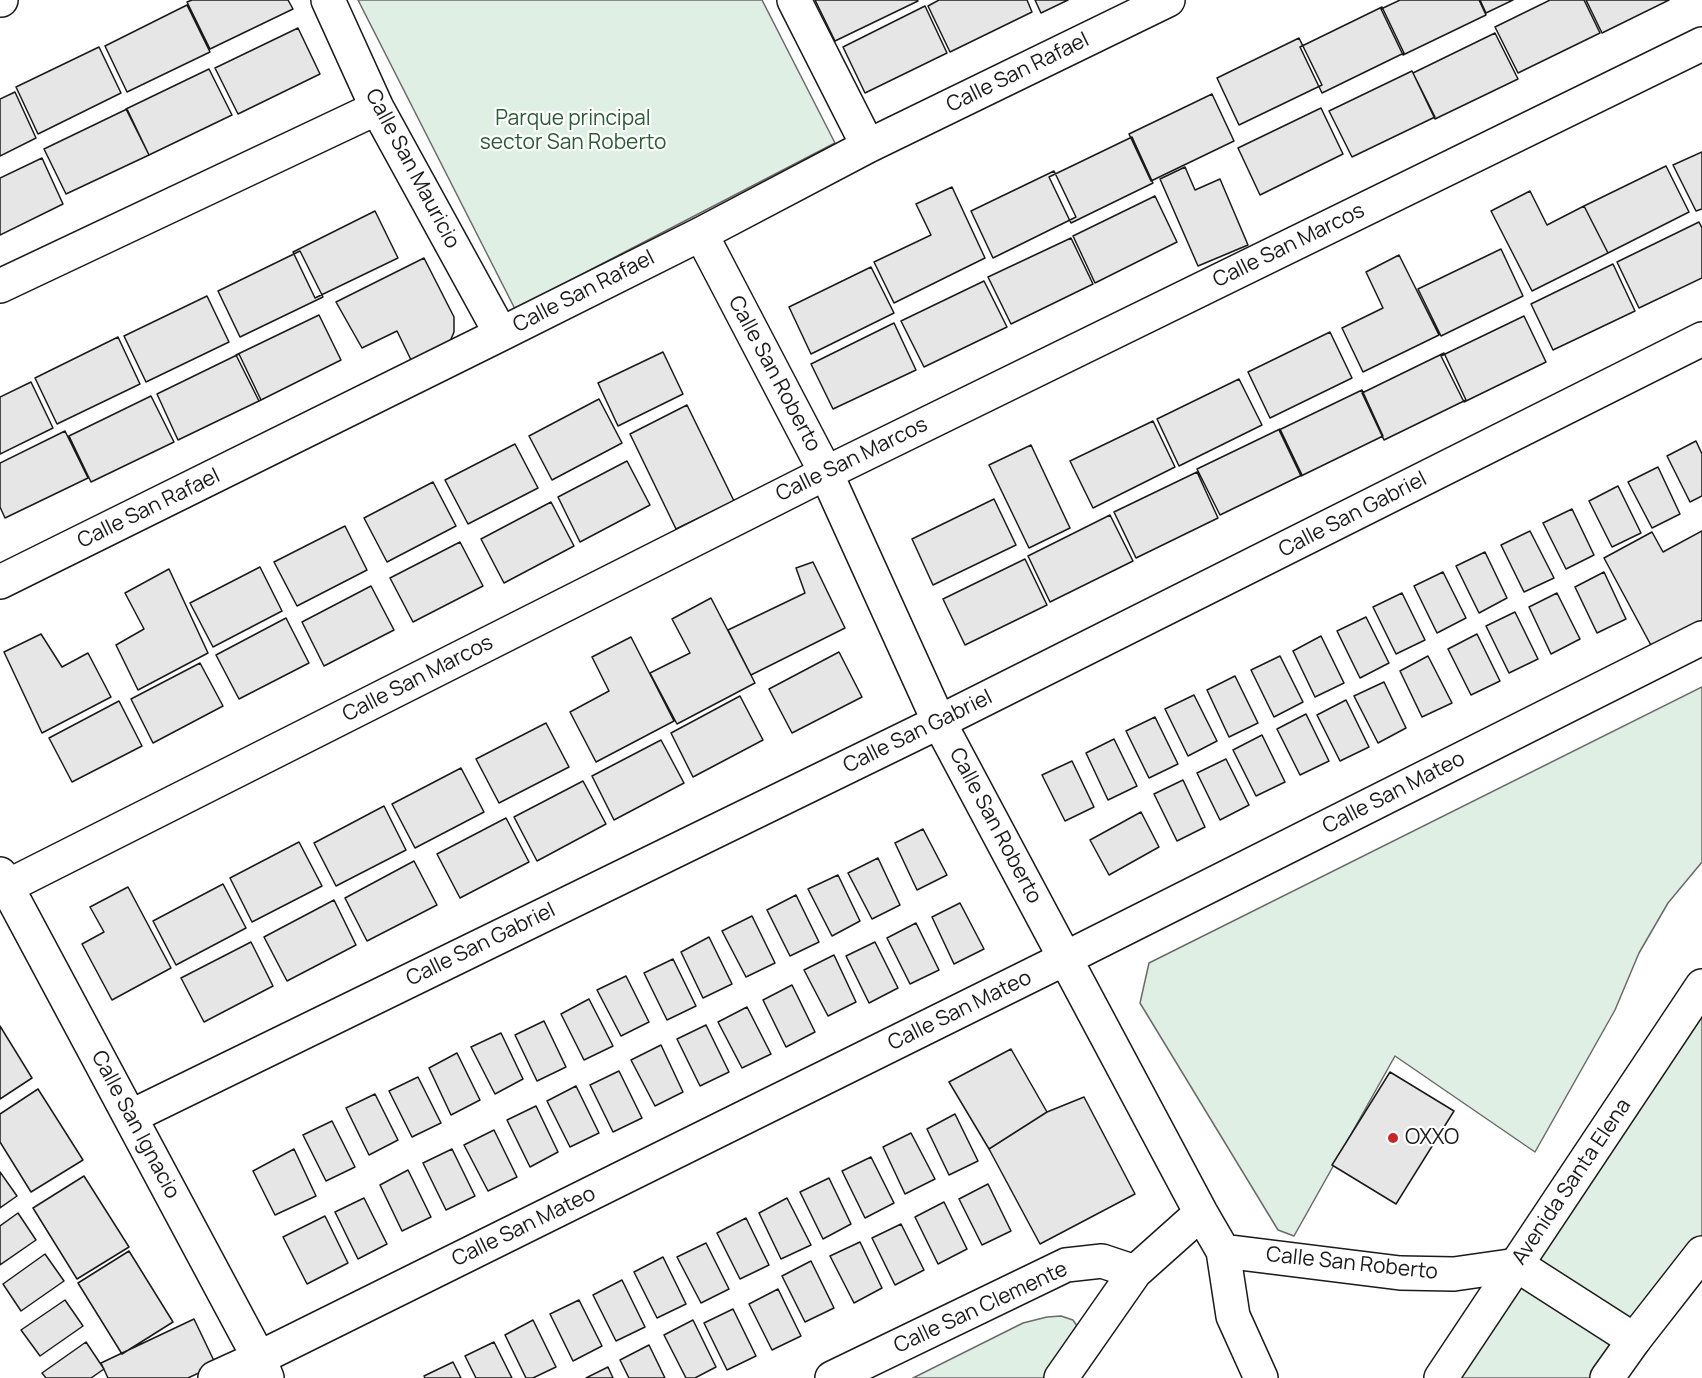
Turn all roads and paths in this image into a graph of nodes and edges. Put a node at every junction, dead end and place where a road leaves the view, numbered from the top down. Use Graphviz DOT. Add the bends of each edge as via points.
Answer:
graph roads {
  1 [pos="328,0"];
  2 [pos="794,0"];
  3 [pos="1168,0"];
  4 [pos="1702,44"];
  5 [pos="377,108"];
  6 [pos="868,146"];
  7 [pos="700,234"];
  8 [pos="0,286"];
  9 [pos="501,334"];
  10 [pos="1702,339"];
  11 [pos="826,473"];
  12 [pos="0,582"];
  13 [pos="1702,638"];
  14 [pos="939,722"];
  15 [pos="4,880"];
  16 [pos="1066,958"];
  17 [pos="1702,986"];
  18 [pos="130,1116"];
  19 [pos="1201,1213"];
  20 [pos="1224,1251"];
  21 [pos="1702,1253"];
  22 [pos="1516,1265"];
  23 [pos="1135,1272"];
  24 [pos="1634,1340"];
  25 [pos="263,1368"];
  26 [pos="215,1378"];
  27 [pos="832,1378"];
  28 [pos="1061,1378"];
  29 [pos="1261,1378"];
  30 [pos="1441,1378"];
  31 [pos="1607,1378"];
  1 -- 5 [label="street, Calle San Mauricio"];
  2 -- 6 [label="street"];
  3 -- 6 [label="street, Calle San Rafael"];
  4 -- 11 [label="street, Calle San Marcos"];
  5 -- 8 [label="street"];
  5 -- 9 [label="street, Calle San Mauricio"];
  6 -- 7 [label="street, Calle San Rafael"];
  7 -- 9 [label="street, Calle San Rafael"];
  7 -- 11 [label="street, Calle San Roberto"];
  9 -- 12 [label="street, Calle San Rafael"];
  10 -- 14 [label="street, Calle San Gabriel"];
  11 -- 14 [label="street, Calle San Roberto"];
  11 -- 15 [label="street, Calle San Marcos"];
  13 -- 16 [label="street, Calle San Mateo"];
  14 -- 16 [label="street, Calle San Roberto"];
  14 -- 18 [label="street, Calle San Gabriel"];
  15 -- 18 [label="street, Calle San Ignacio"];
  16 -- 19 [label="street, Calle San Roberto"];
  16 -- 25 [label="street, Calle San Mateo"];
  17 -- 22 [label="street, Avenida Santa Elena"];
  18 -- 25 [label="street, Calle San Ignacio"];
  19 -- 20 [label="street, Calle San Roberto"];
  19 -- 23 [label="street"];
  20 -- 22 [label="street, Calle San Roberto" via="1400,1273 1454,1274"];
  20 -- 29 [label="street, Calle San Roberto" via="1233,1316"];
  21 -- 24 [label="street"];
  22 -- 24 [label="street"];
  22 -- 30 [label="street, Avenida Santa Elena"];
  23 -- 27 [label="street, Calle San Clemente" via="1102,1261 1066,1265"];
  23 -- 28 [label="street"];
  24 -- 31 [label="street"];
  25 -- 26 [label="street, Calle San Mateo"];
}
